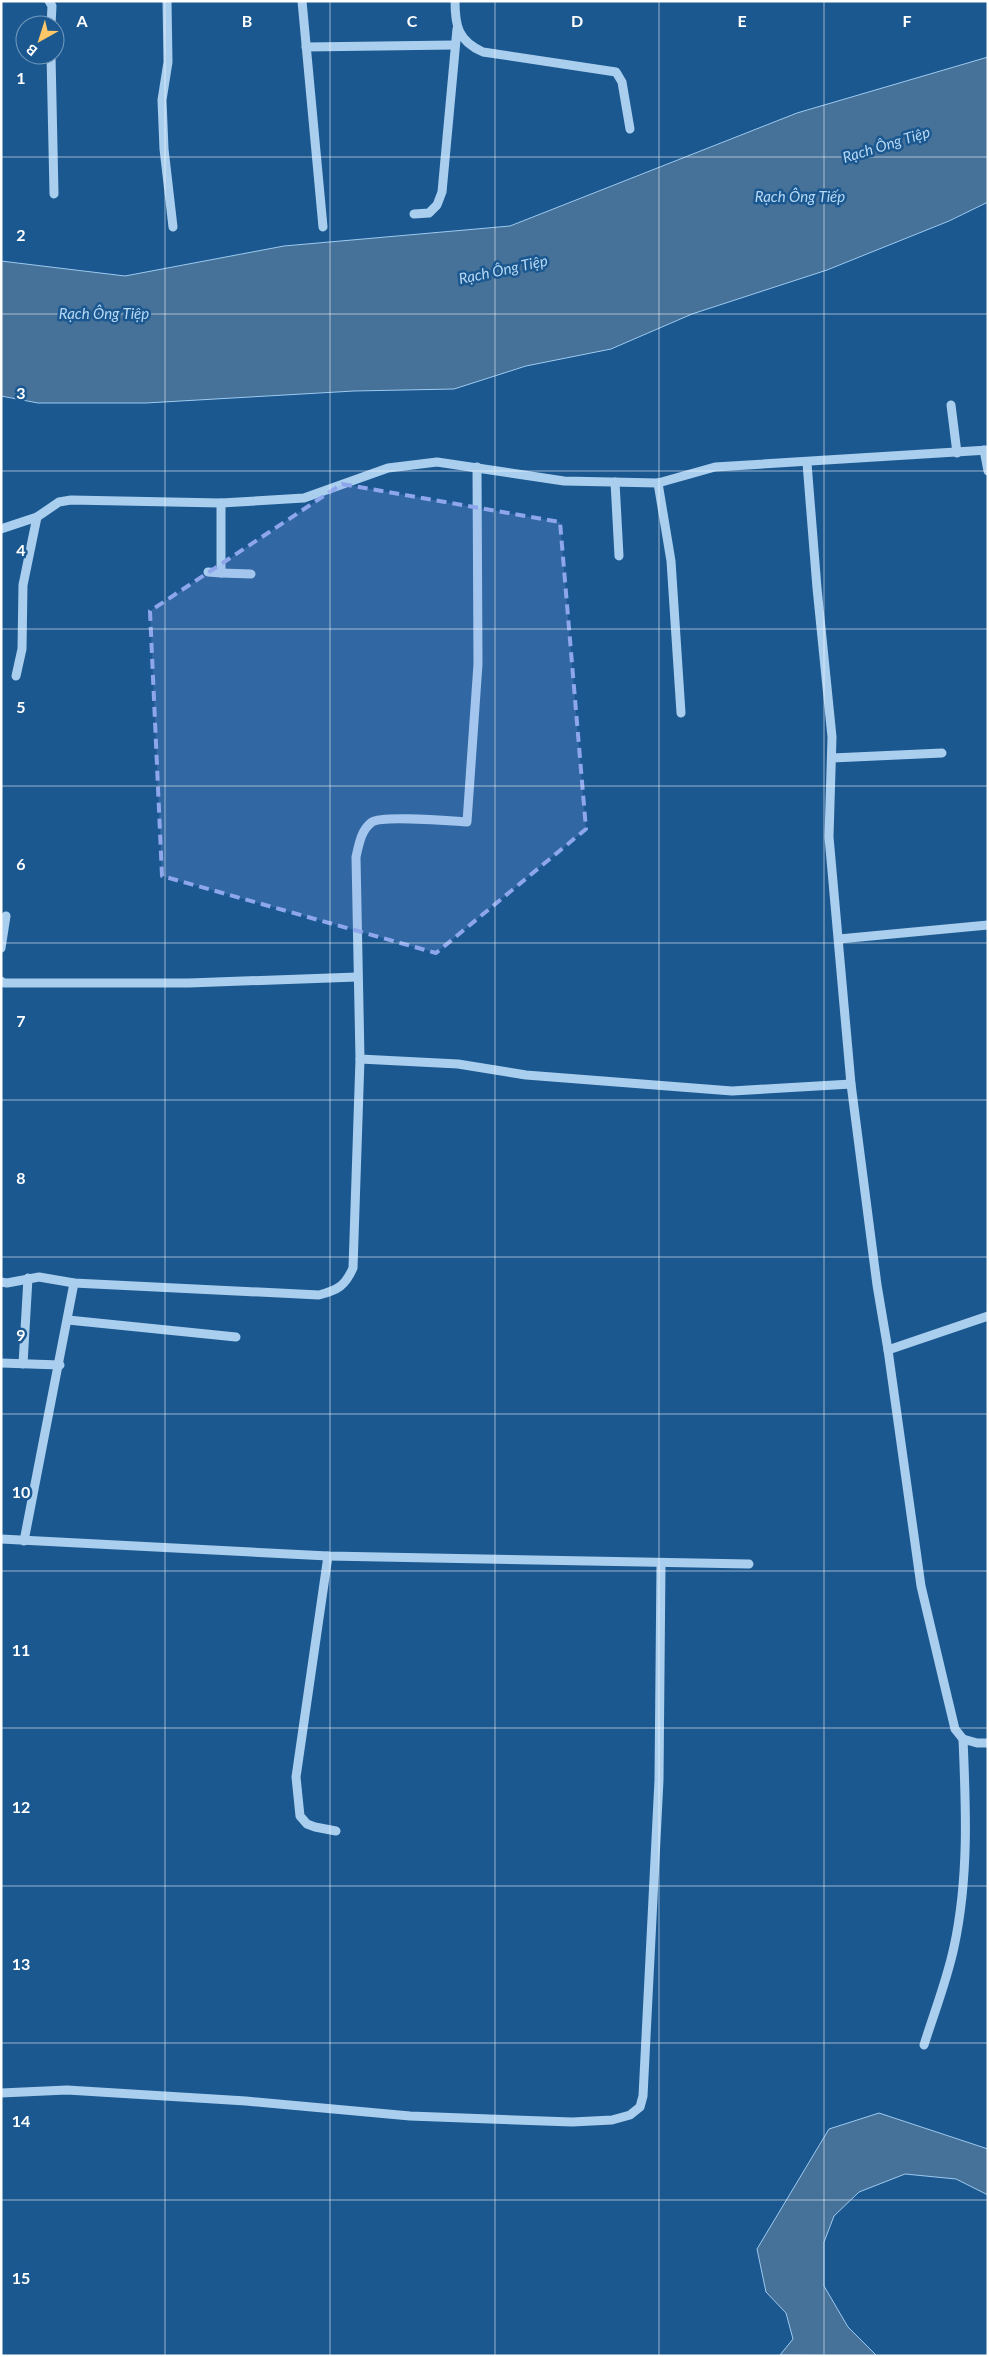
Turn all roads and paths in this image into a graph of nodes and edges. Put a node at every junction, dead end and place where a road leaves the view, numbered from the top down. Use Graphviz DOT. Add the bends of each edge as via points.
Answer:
graph roads {
  1 [pos="50,1"];
  2 [pos="167,1"];
  3 [pos="302,1"];
  4 [pos="456,1"];
  5 [pos="52,15"];
  6 [pos="457,29"];
  7 [pos="454,45"];
  8 [pos="306,47"];
  9 [pos="51,65"];
  10 [pos="630,129"];
  11 [pos="54,194"];
  12 [pos="414,214"];
  13 [pos="323,227"];
  14 [pos="173,228"];
  15 [pos="951,405"];
  16 [pos="986,450"];
  17 [pos="957,453"];
  18 [pos="808,463"];
  19 [pos="477,467"];
  20 [pos="988,471"];
  21 [pos="615,482"];
  22 [pos="658,483"];
  23 [pos="221,503"];
  24 [pos="38,517"];
  25 [pos="1,528"];
  26 [pos="619,556"];
  27 [pos="208,572"];
  28 [pos="221,573"];
  29 [pos="251,574"];
  30 [pos="16,676"];
  31 [pos="681,713"];
  32 [pos="942,753"];
  33 [pos="832,758"];
  34 [pos="6,916"];
  35 [pos="988,926"];
  36 [pos="839,939"];
  37 [pos="1,948"];
  38 [pos="357,977"];
  39 [pos="1,981"];
  40 [pos="360,1059"];
  41 [pos="851,1084"];
  42 [pos="28,1278"];
  43 [pos="1,1282"];
  44 [pos="74,1283"];
  45 [pos="988,1316"];
  46 [pos="68,1320"];
  47 [pos="236,1336"];
  48 [pos="888,1350"];
  49 [pos="1,1363"];
  50 [pos="22,1364"];
  51 [pos="60,1365"];
  52 [pos="1,1540"];
  53 [pos="24,1540"];
  54 [pos="328,1556"];
  55 [pos="661,1563"];
  56 [pos="749,1564"];
  57 [pos="963,1738"];
  58 [pos="988,1743"];
  59 [pos="336,1830"];
  60 [pos="924,2045"];
  61 [pos="1,2093"];
  1 -- 5 [label="street"];
  2 -- 14 [label="street" via="168,62 162,100"];
  3 -- 8 [label="street"];
  4 -- 6 [label="street"];
  6 -- 7 [label="street"];
  6 -- 10 [label="street" via="470,46 482,52 616,72 622,82"];
  7 -- 8 [label="street"];
  7 -- 12 [label="street" via="442,192 437,205 429,213"];
  8 -- 13 [label="street"];
  9 -- 11 [label="street"];
  15 -- 17 [label="street"];
  16 -- 17 [label="street"];
  16 -- 20 [label="street"];
  17 -- 18 [label="street"];
  18 -- 22 [label="street" via="715,467"];
  18 -- 33 [label="street"];
  19 -- 21 [label="street" via="564,481"];
  19 -- 23 [label="street" via="436,462 388,468 304,498"];
  19 -- 38 [label="street" via="478,664 467,822 379,818 366,828 356,857"];
  21 -- 22 [label="street"];
  21 -- 26 [label="street"];
  22 -- 31 [label="street" via="671,561"];
  23 -- 24 [label="street" via="71,500 58,502"];
  23 -- 28 [label="street"];
  24 -- 25 [label="street"];
  24 -- 30 [label="street" via="23,585 22,649"];
  27 -- 28 [label="street"];
  28 -- 29 [label="street"];
  32 -- 33 [label="street"];
  33 -- 36 [label="street" via="829,837"];
  34 -- 37 [label="street"];
  35 -- 36 [label="street"];
  36 -- 41 [label="street"];
  38 -- 39 [label="street" via="189,983"];
  38 -- 40 [label="street"];
  40 -- 41 [label="street" via="458,1064 526,1075 732,1091"];
  40 -- 44 [label="street" via="353,1268 341,1287 319,1295"];
  41 -- 48 [label="street"];
  42 -- 43 [label="street"];
  42 -- 44 [label="street"];
  42 -- 50 [label="street"];
  44 -- 46 [label="street"];
  45 -- 48 [label="street"];
  46 -- 47 [label="street"];
  46 -- 51 [label="street"];
  48 -- 57 [label="street" via="921,1586 956,1730"];
  49 -- 50 [label="street"];
  50 -- 51 [label="street"];
  51 -- 53 [label="street"];
  52 -- 53 [label="street"];
  53 -- 54 [label="street"];
  54 -- 55 [label="street"];
  54 -- 59 [label="street" via="296,1777 300,1816 307,1824"];
  55 -- 56 [label="street"];
  55 -- 61 [label="street" via="659,1780 644,2096 640,2106 630,2115 612,2120 562,2122 410,2116 246,2101 77,2091"];
  57 -- 58 [label="street"];
  57 -- 60 [label="street" via="964,1882 954,1948"];
}
